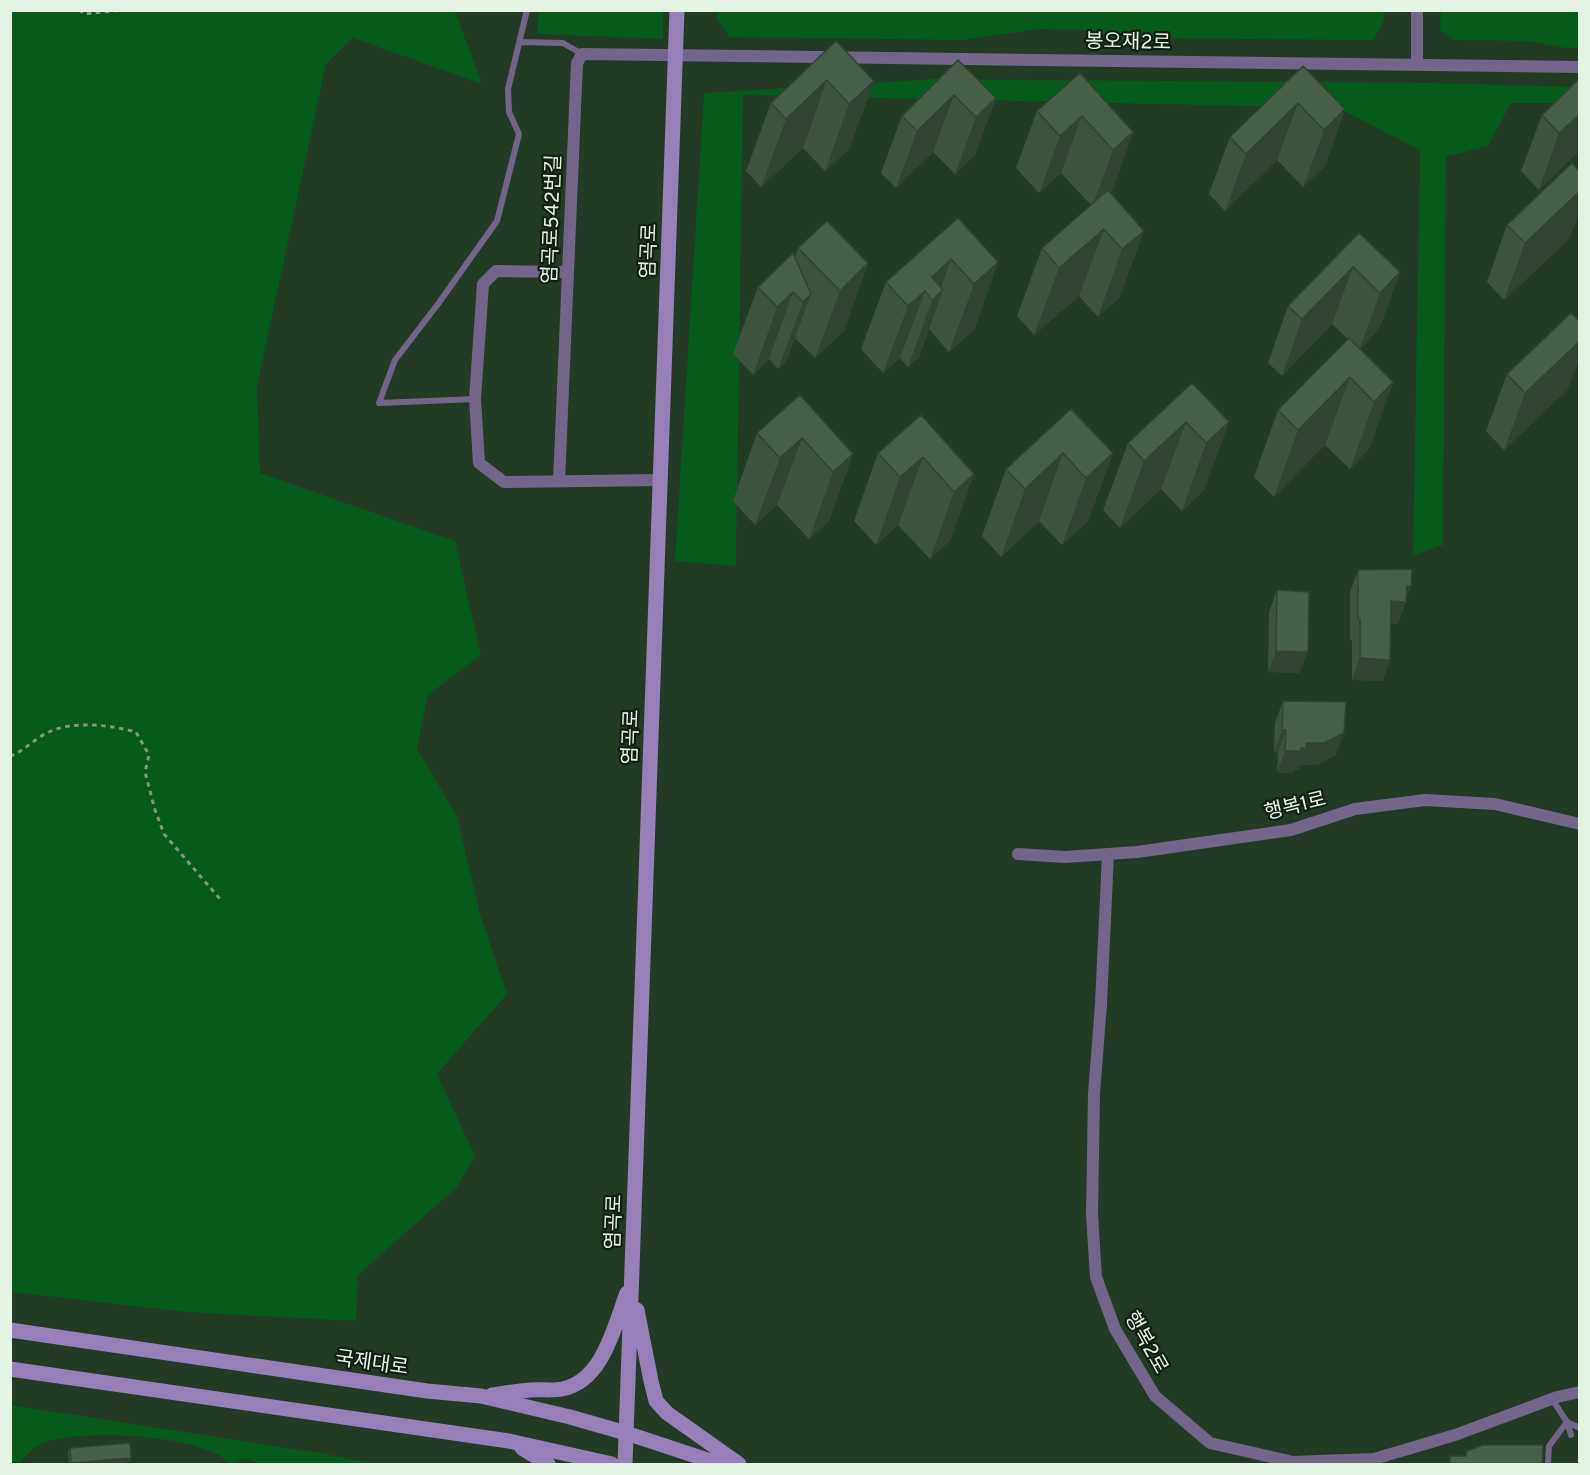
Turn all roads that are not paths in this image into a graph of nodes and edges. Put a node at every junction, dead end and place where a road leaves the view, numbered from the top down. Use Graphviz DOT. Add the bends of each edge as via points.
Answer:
graph roads {
  1 [pos="527,10"];
  2 [pos="677,10"];
  3 [pos="1417,10"];
  4 [pos="520,42"];
  5 [pos="582,54"];
  6 [pos="676,55"];
  7 [pos="1417,64"];
  8 [pos="1580,67"];
  9 [pos="568,272"];
  10 [pos="475,399"];
  11 [pos="661,480"];
  12 [pos="559,481"];
  13 [pos="1580,824"];
  14 [pos="1018,854"];
  15 [pos="1108,854"];
  16 [pos="632,1282"];
  17 [pos="10,1330"];
  18 [pos="10,1369"];
  19 [pos="1580,1392"];
  20 [pos="481,1396"];
  21 [pos="1552,1399"];
  22 [pos="1567,1422"];
  23 [pos="1580,1428"];
  24 [pos="626,1432"];
  25 [pos="1571,1435"];
  26 [pos="509,1441"];
  27 [pos="548,1464"];
  28 [pos="612,1464"];
  29 [pos="625,1464"];
  30 [pos="720,1464"];
  31 [pos="739,1464"];
  32 [pos="1548,1464"];
  1 -- 4 [label="lane"];
  2 -- 6 [label="main road, 염곡로"];
  3 -- 7 [label="street"];
  4 -- 5 [label="lane" via="562,43"];
  4 -- 10 [label="lane" via="508,89 509,112 519,134 497,221 395,360 379,402"];
  5 -- 6 [label="street"];
  5 -- 9 [label="street, 염곡로542번길" via="577,63"];
  6 -- 7 [label="street, 봉오재2로"];
  6 -- 11 [label="main road, 염곡로"];
  7 -- 8 [label="street, 봉오재2로"];
  9 -- 10 [label="street" via="496,271 483,284"];
  9 -- 12 [label="street, 염곡로542번길"];
  10 -- 12 [label="street" via="479,463 504,482"];
  11 -- 12 [label="street"];
  11 -- 16 [label="main road, 염곡로"];
  13 -- 15 [label="street, 행복1로" via="1495,804 1425,800 1355,809 1291,830"];
  14 -- 15 [label="street, 행복1로"];
  15 -- 21 [label="street, 행복2로" via="1094,1094 1092,1214 1096,1277 1115,1329 1155,1396 1210,1443 1293,1462 1374,1459 1455,1435"];
  16 -- 20 [label="main road" via="600,1363 587,1378 560,1390"];
  16 -- 24 [label="main road, 염곡로"];
  16 -- 31 [label="main road" via="656,1401"];
  17 -- 20 [label="main road, 국제대로"];
  18 -- 26 [label="main road"];
  19 -- 21 [label="street, 행복2로"];
  20 -- 24 [label="main road, 국제대로"];
  21 -- 22 [label="lane"];
  22 -- 23 [label="lane"];
  22 -- 25 [label="lane"];
  22 -- 32 [label="lane" via="1549,1446"];
  24 -- 29 [label="main road, 염곡로"];
  24 -- 30 [label="main road, 국제대로"];
  26 -- 27 [label="main road"];
  26 -- 28 [label="main road"];
}
